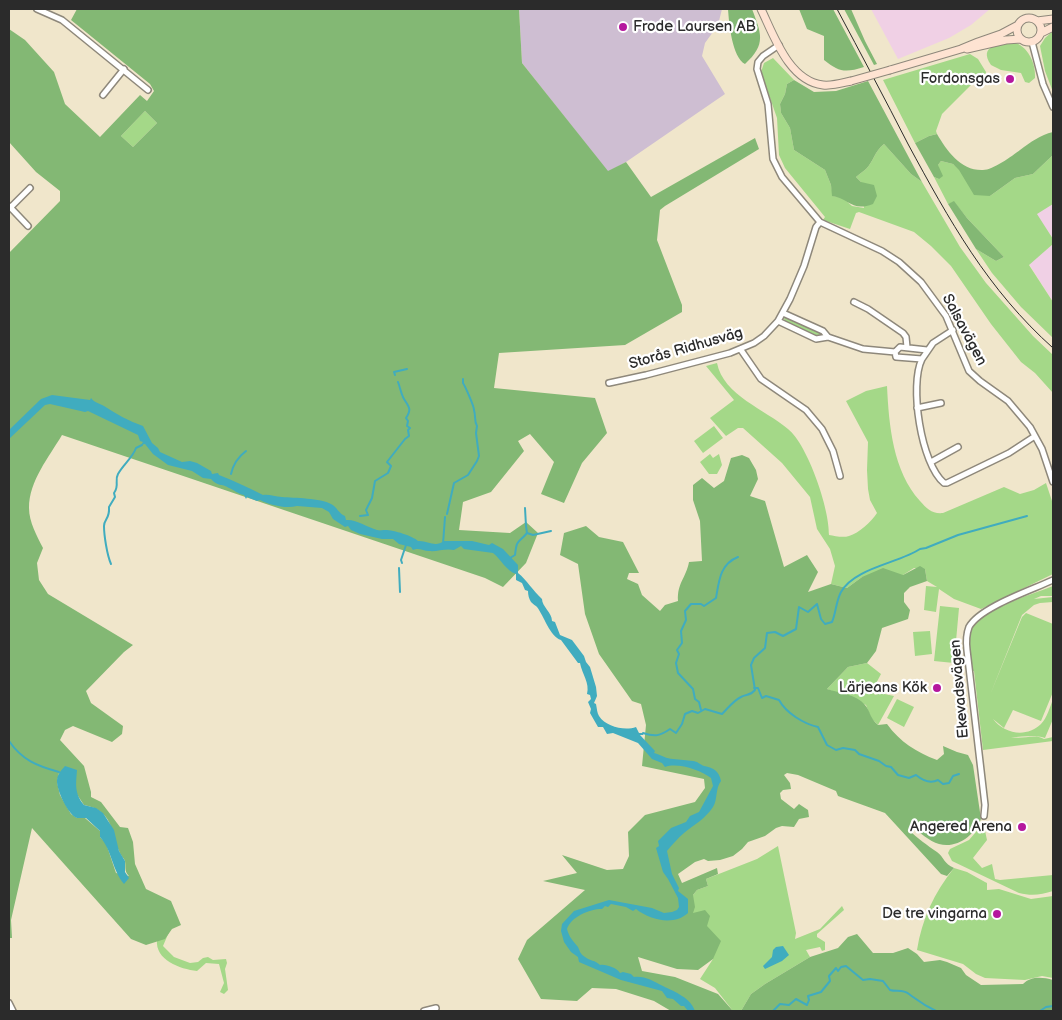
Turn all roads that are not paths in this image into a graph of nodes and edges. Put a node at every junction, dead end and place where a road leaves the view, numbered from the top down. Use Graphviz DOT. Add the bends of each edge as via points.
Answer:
graph roads {
  1 [pos="37,9"];
  2 [pos="761,9"];
  3 [pos="1025,9"];
  4 [pos="1026,18"];
  5 [pos="1053,19"];
  6 [pos="1037,21"];
  7 [pos="1018,25"];
  8 [pos="1053,27"];
  9 [pos="1040,33"];
  10 [pos="1021,39"];
  11 [pos="1032,42"];
  12 [pos="779,45"];
  13 [pos="962,49"];
  14 [pos="124,69"];
  15 [pos="148,90"];
  16 [pos="103,95"];
  17 [pos="1053,107"];
  18 [pos="30,188"];
  19 [pos="9,207"];
  20 [pos="820,222"];
  21 [pos="28,226"];
  22 [pos="854,302"];
  23 [pos="783,313"];
  24 [pos="778,321"];
  25 [pos="953,330"];
  26 [pos="828,337"];
  27 [pos="907,347"];
  28 [pos="741,350"];
  29 [pos="927,350"];
  30 [pos="895,352"];
  31 [pos="922,359"];
  32 [pos="609,383"];
  33 [pos="941,403"];
  34 [pos="917,408"];
  35 [pos="1035,436"];
  36 [pos="958,447"];
  37 [pos="931,462"];
  38 [pos="840,476"];
  39 [pos="1053,482"];
  40 [pos="1053,580"];
  41 [pos="984,816"];
  42 [pos="9,1003"];
  43 [pos="436,1008"];
  44 [pos="13,1011"];
  45 [pos="424,1011"];
  1 -- 14 [label="street" via="62,20"];
  2 -- 12 [label="street"];
  3 -- 4 [label="street"];
  4 -- 6 [label="street"];
  4 -- 7 [label="street"];
  5 -- 6 [label="street"];
  6 -- 9 [label="street"];
  7 -- 10 [label="street"];
  7 -- 13 [label="street"];
  8 -- 9 [label="street"];
  9 -- 11 [label="street"];
  10 -- 11 [label="street"];
  10 -- 13 [label="street"];
  11 -- 17 [label="street"];
  12 -- 13 [label="street, bridge" via="791,65 804,78 824,85 851,81"];
  12 -- 20 [label="street" via="763,56 757,69 768,104 772,159 782,177"];
  14 -- 15 [label="street"];
  14 -- 16 [label="street"];
  18 -- 19 [label="street"];
  19 -- 21 [label="street"];
  20 -- 23 [label="street, Storås Ridhusväg" via="800,278"];
  20 -- 25 [label="street, Salsavägen" via="874,246 899,262 929,291"];
  22 -- 27 [label="street" via="903,333"];
  23 -- 24 [label="street, Storås Ridhusväg"];
  23 -- 26 [label="street" via="823,331"];
  24 -- 26 [label="street" via="816,338"];
  24 -- 28 [label="street, Storås Ridhusväg" via="764,336"];
  25 -- 29 [label="street"];
  25 -- 35 [label="street, Salsavägen" via="969,371 1008,401"];
  26 -- 30 [label="street" via="863,349"];
  27 -- 29 [label="street"];
  27 -- 30 [label="street" via="900,347"];
  28 -- 32 [label="street, Storås Ridhusväg"];
  28 -- 38 [label="street" via="761,379 806,410 820,426 831,446"];
  29 -- 31 [label="street"];
  30 -- 31 [label="street" via="896,357"];
  31 -- 34 [label="street" via="916,382"];
  33 -- 34 [label="street"];
  34 -- 37 [label="street"];
  35 -- 37 [label="street" via="1009,453 947,483 941,481"];
  35 -- 39 [label="street, Salsavägen"];
  36 -- 37 [label="street"];
  40 -- 41 [label="street, Ekevadsvägen" via="988,610 973,622 967,633"];
  42 -- 44 [label="street"];
  43 -- 45 [label="street"];
}
